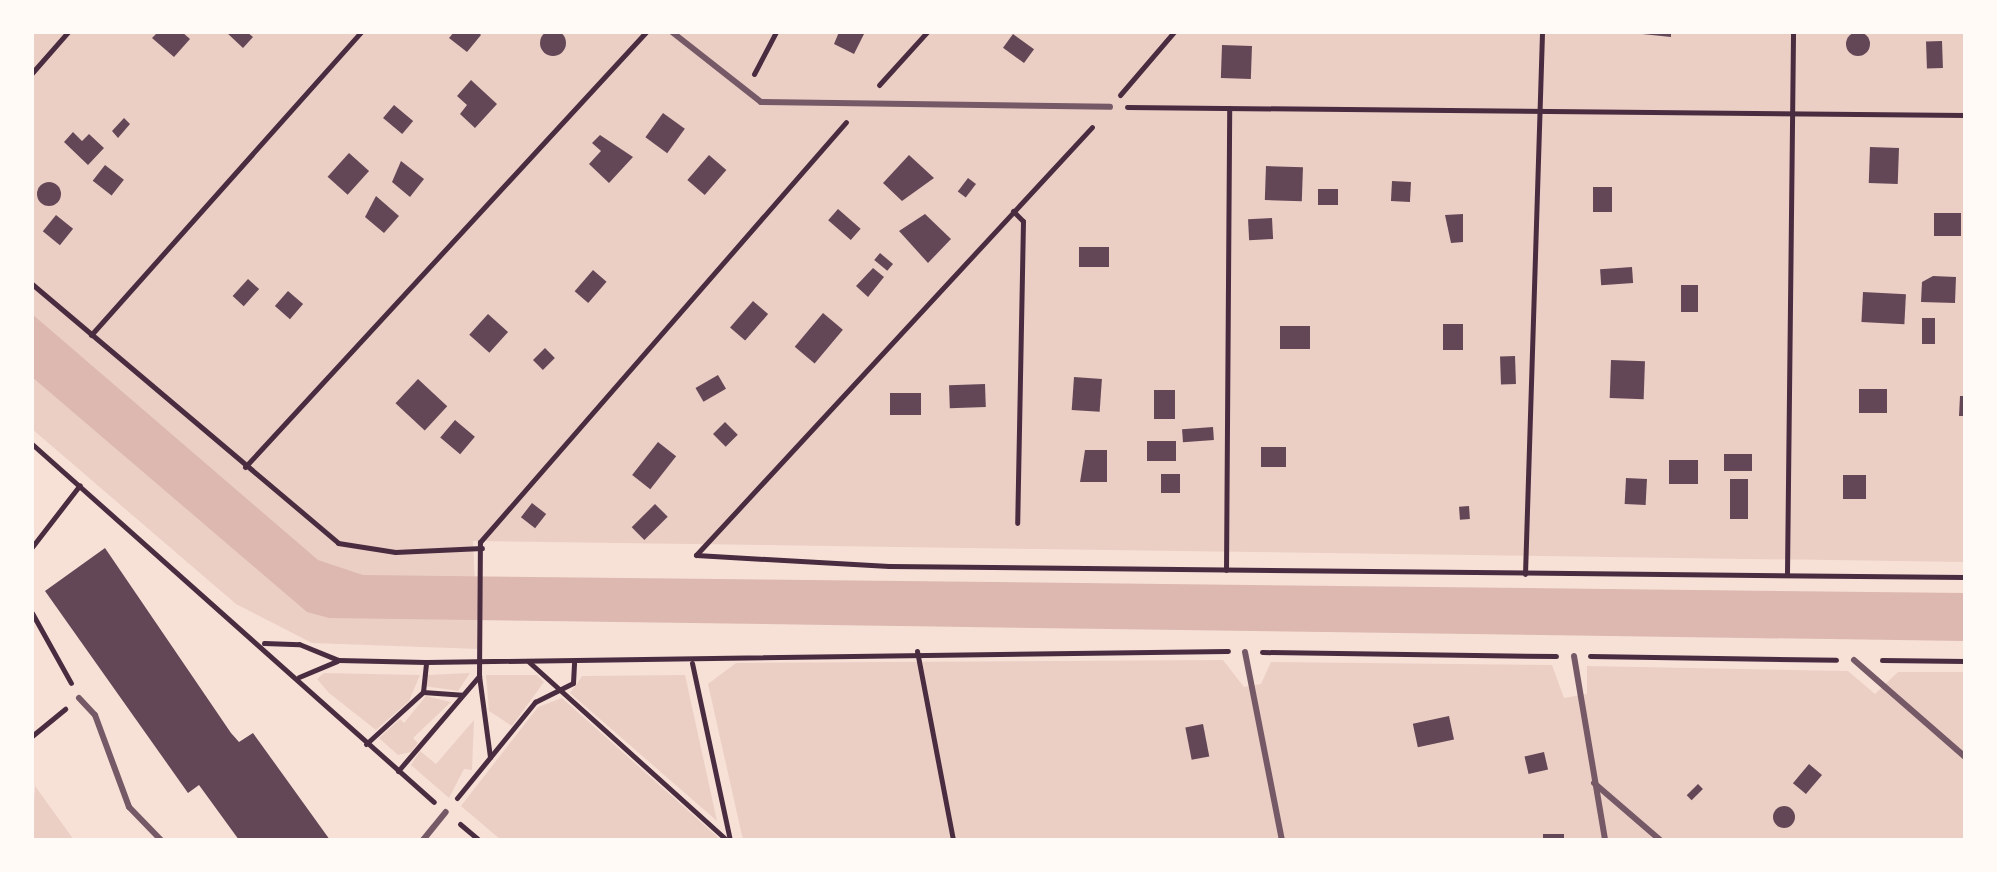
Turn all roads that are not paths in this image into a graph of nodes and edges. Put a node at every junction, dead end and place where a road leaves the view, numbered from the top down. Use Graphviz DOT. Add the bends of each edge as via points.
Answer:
graph roads {
  1 [pos="672,32"];
  2 [pos="1110,107"];
  3 [pos="1245,652"];
  4 [pos="1574,656"];
  5 [pos="1854,660"];
  6 [pos="79,698"];
  7 [pos="1965,757"];
  8 [pos="1594,783"];
  9 [pos="446,812"];
  10 [pos="161,840"];
  11 [pos="423,840"];
  12 [pos="1282,840"];
  13 [pos="1605,840"];
  14 [pos="1660,840"];
  1 -- 2 [label="lane" via="761,102"];
  3 -- 12 [label="lane"];
  4 -- 8 [label="lane"];
  5 -- 7 [label="lane"];
  6 -- 10 [label="lane" via="95,715 129,807"];
  8 -- 13 [label="lane"];
  8 -- 14 [label="lane"];
  9 -- 11 [label="lane"];
}
